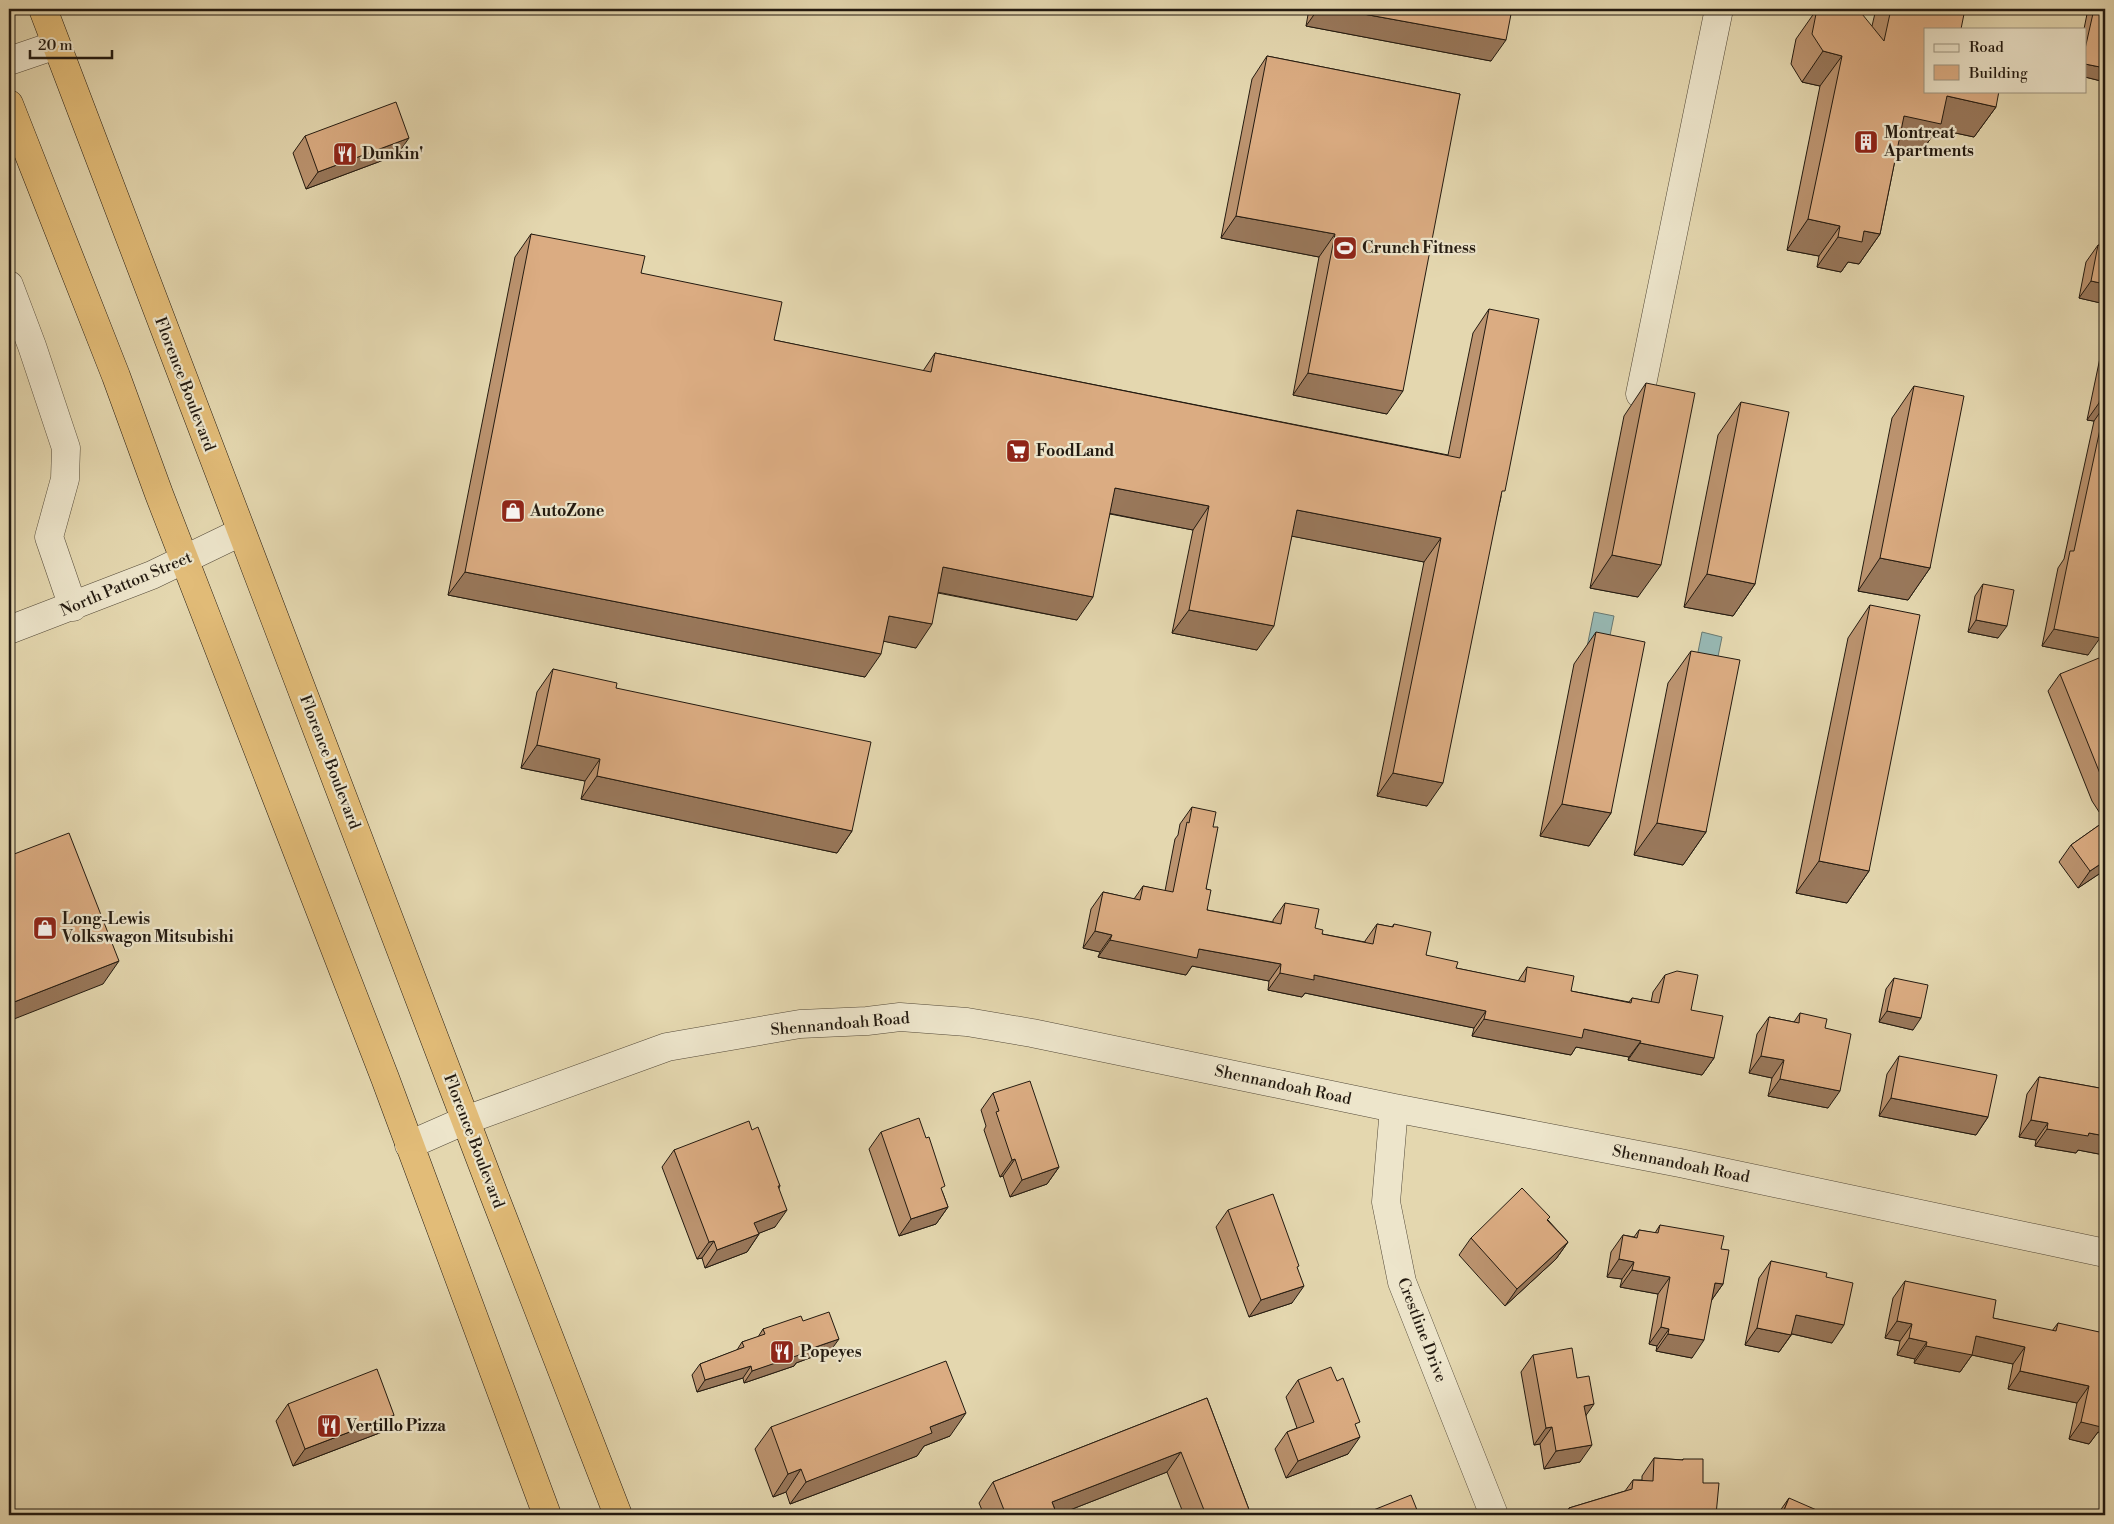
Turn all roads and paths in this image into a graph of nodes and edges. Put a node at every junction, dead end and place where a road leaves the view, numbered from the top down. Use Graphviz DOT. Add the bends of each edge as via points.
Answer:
graph roads {
  1 [pos="43,9"];
  2 [pos="1719,9"];
  3 [pos="56,45"];
  4 [pos="9,61"];
  5 [pos="9,104"];
  6 [pos="9,285"];
  7 [pos="1640,394"];
  8 [pos="241,532"];
  9 [pos="184,561"];
  10 [pos="74,607"];
  11 [pos="9,630"];
  12 [pos="1394,1108"];
  13 [pos="466,1120"];
  14 [pos="409,1145"];
  15 [pos="2105,1252"];
  16 [pos="547,1515"];
  17 [pos="618,1515"];
  18 [pos="1494,1515"];
  1 -- 3 [label="highway, Florence Boulevard"];
  2 -- 7 [label="street"];
  3 -- 4 [label="street"];
  3 -- 8 [label="highway, Florence Boulevard"];
  5 -- 9 [label="highway" via="116,376"];
  6 -- 10 [label="street" via="36,354 66,448 65,479 49,537"];
  8 -- 9 [label="street, North Patton Street"];
  8 -- 13 [label="highway, Florence Boulevard"];
  9 -- 10 [label="street, North Patton Street"];
  9 -- 14 [label="highway"];
  10 -- 11 [label="street, North Patton Street"];
  12 -- 13 [label="street, Shennandoah Road" via="1032,1033 967,1022 900,1017 800,1024 667,1047"];
  12 -- 15 [label="street, Shennandoah Road" via="1680,1163"];
  12 -- 18 [label="street, Crestline Drive" via="1386,1202 1402,1282"];
  13 -- 14 [label="street, Shennandoah Road"];
  13 -- 17 [label="highway, Florence Boulevard"];
  14 -- 16 [label="highway"];
}
